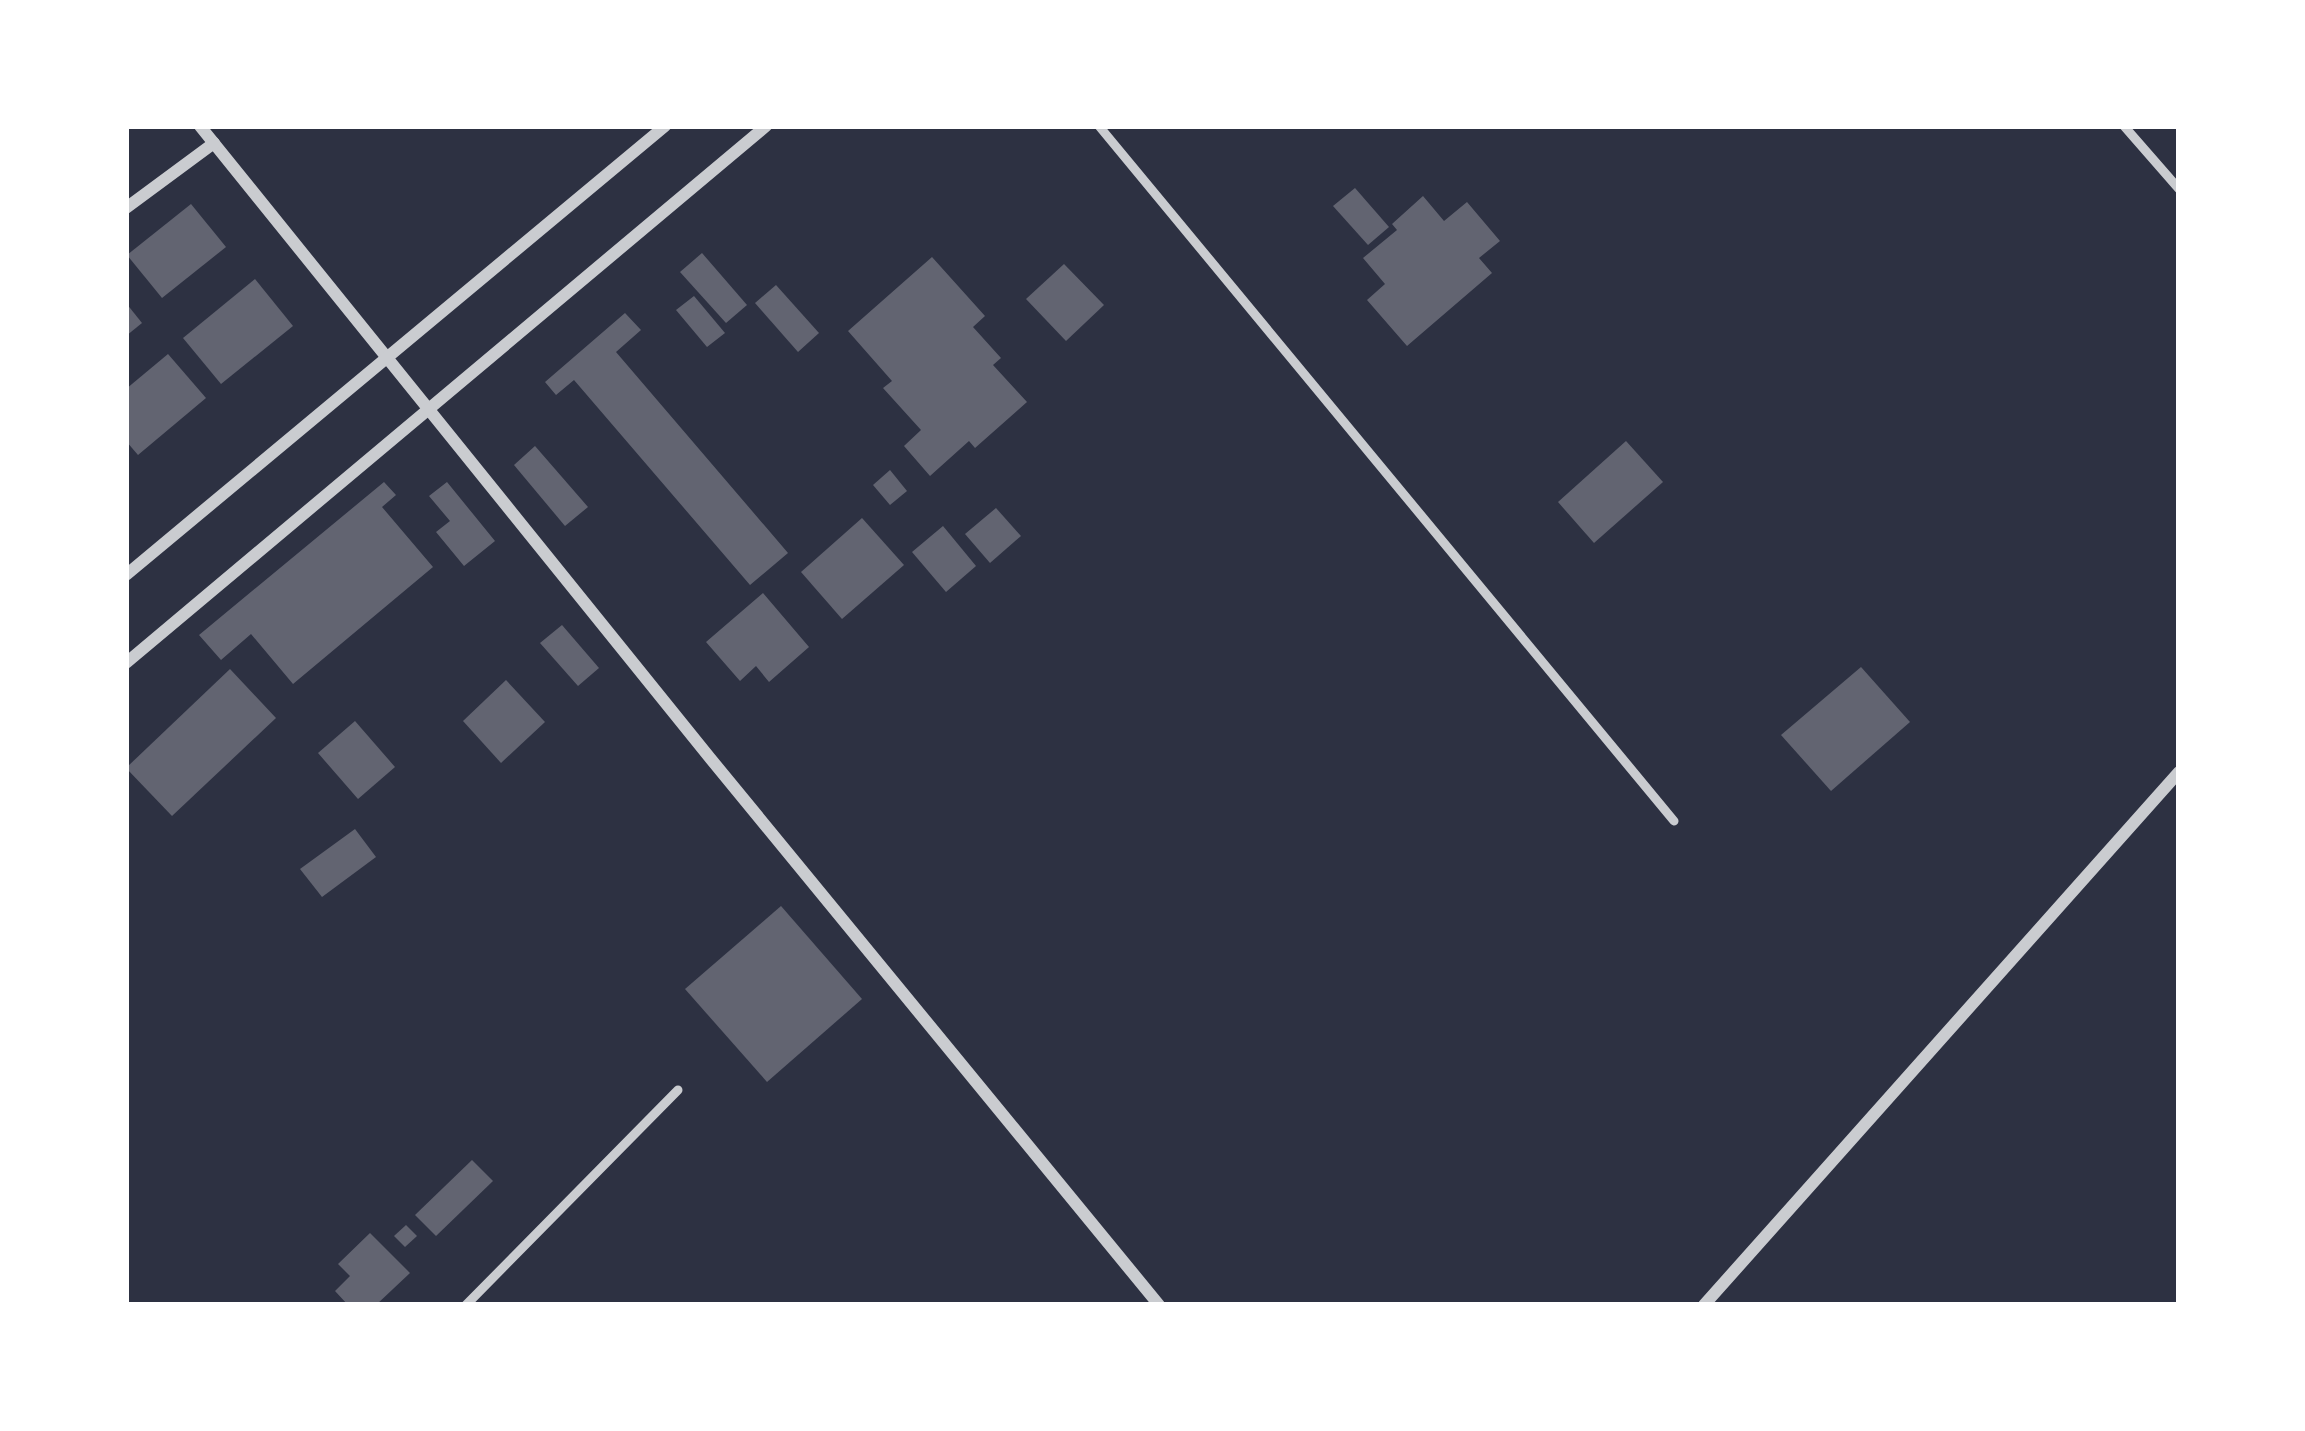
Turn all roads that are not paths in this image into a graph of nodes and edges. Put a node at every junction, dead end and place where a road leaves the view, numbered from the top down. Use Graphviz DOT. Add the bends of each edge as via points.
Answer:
graph roads {
  1 [pos="200,126"];
  2 [pos="665,126"];
  3 [pos="766,126"];
  4 [pos="1099,126"];
  5 [pos="2124,126"];
  6 [pos="214,143"];
  7 [pos="2179,189"];
  8 [pos="126,208"];
  9 [pos="386,359"];
  10 [pos="426,409"];
  11 [pos="126,575"];
  12 [pos="126,663"];
  13 [pos="2179,772"];
  14 [pos="1675,821"];
  15 [pos="678,1090"];
  16 [pos="466,1305"];
  17 [pos="1159,1305"];
  18 [pos="1704,1305"];
  1 -- 6 [label="street"];
  2 -- 9 [label="street"];
  3 -- 10 [label="street"];
  4 -- 14 [label="lane"];
  5 -- 7 [label="lane"];
  6 -- 8 [label="street"];
  6 -- 9 [label="street"];
  9 -- 10 [label="street"];
  9 -- 11 [label="street"];
  10 -- 12 [label="street"];
  10 -- 17 [label="street"];
  13 -- 18 [label="street"];
  15 -- 16 [label="lane"];
}
